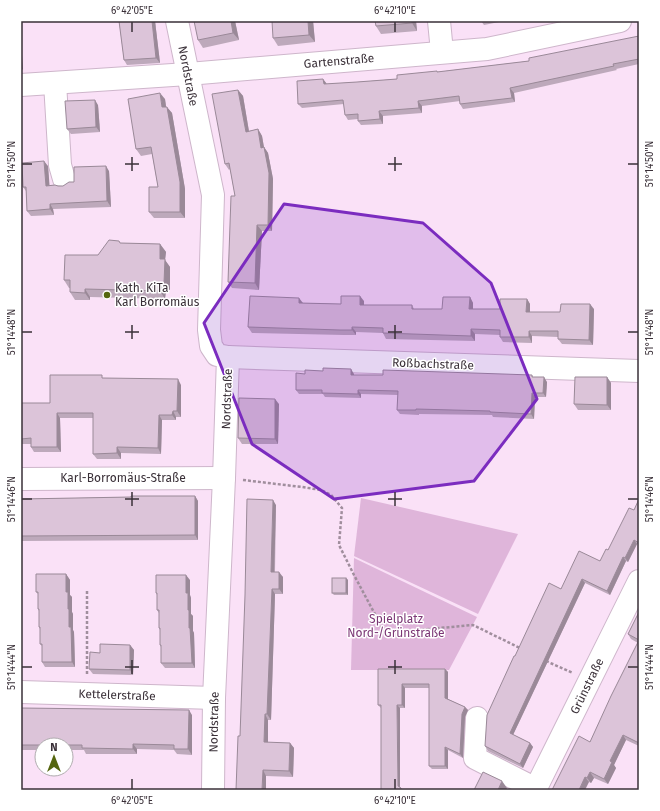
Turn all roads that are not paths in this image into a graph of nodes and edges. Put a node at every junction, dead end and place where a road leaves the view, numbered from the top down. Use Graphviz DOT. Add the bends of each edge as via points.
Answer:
graph roads {
  1 [pos="177,21"];
  2 [pos="439,21"];
  3 [pos="620,21"];
  4 [pos="442,52"];
  5 [pos="188,74"];
  6 [pos="55,83"];
  7 [pos="21,85"];
  8 [pos="64,179"];
  9 [pos="228,357"];
  10 [pos="639,371"];
  11 [pos="224,478"];
  12 [pos="21,479"];
  13 [pos="638,584"];
  14 [pos="21,692"];
  15 [pos="214,698"];
  16 [pos="477,718"];
  17 [pos="536,789"];
  18 [pos="213,790"];
  1 -- 5 [label="street, Nordstraße"];
  2 -- 4 [label="street"];
  3 -- 4 [label="street, Gartenstraße" via="487,49"];
  4 -- 5 [label="street, Gartenstraße"];
  5 -- 6 [label="street, Gartenstraße"];
  5 -- 9 [label="street, Nordstraße" via="213,195 209,330 212,346 217,355"];
  6 -- 7 [label="street, Gartenstraße"];
  6 -- 8 [label="street" via="60,164"];
  9 -- 10 [label="street, Roßbachstraße"];
  9 -- 11 [label="street, Nordstraße"];
  11 -- 12 [label="street, Karl-Borromäus-Straße"];
  11 -- 15 [label="street, Nordstraße"];
  13 -- 17 [label="street, Grünstraße"];
  14 -- 15 [label="street, Kettelerstraße"];
  15 -- 18 [label="street, Nordstraße"];
  16 -- 17 [label="street" via="475,758"];
}
